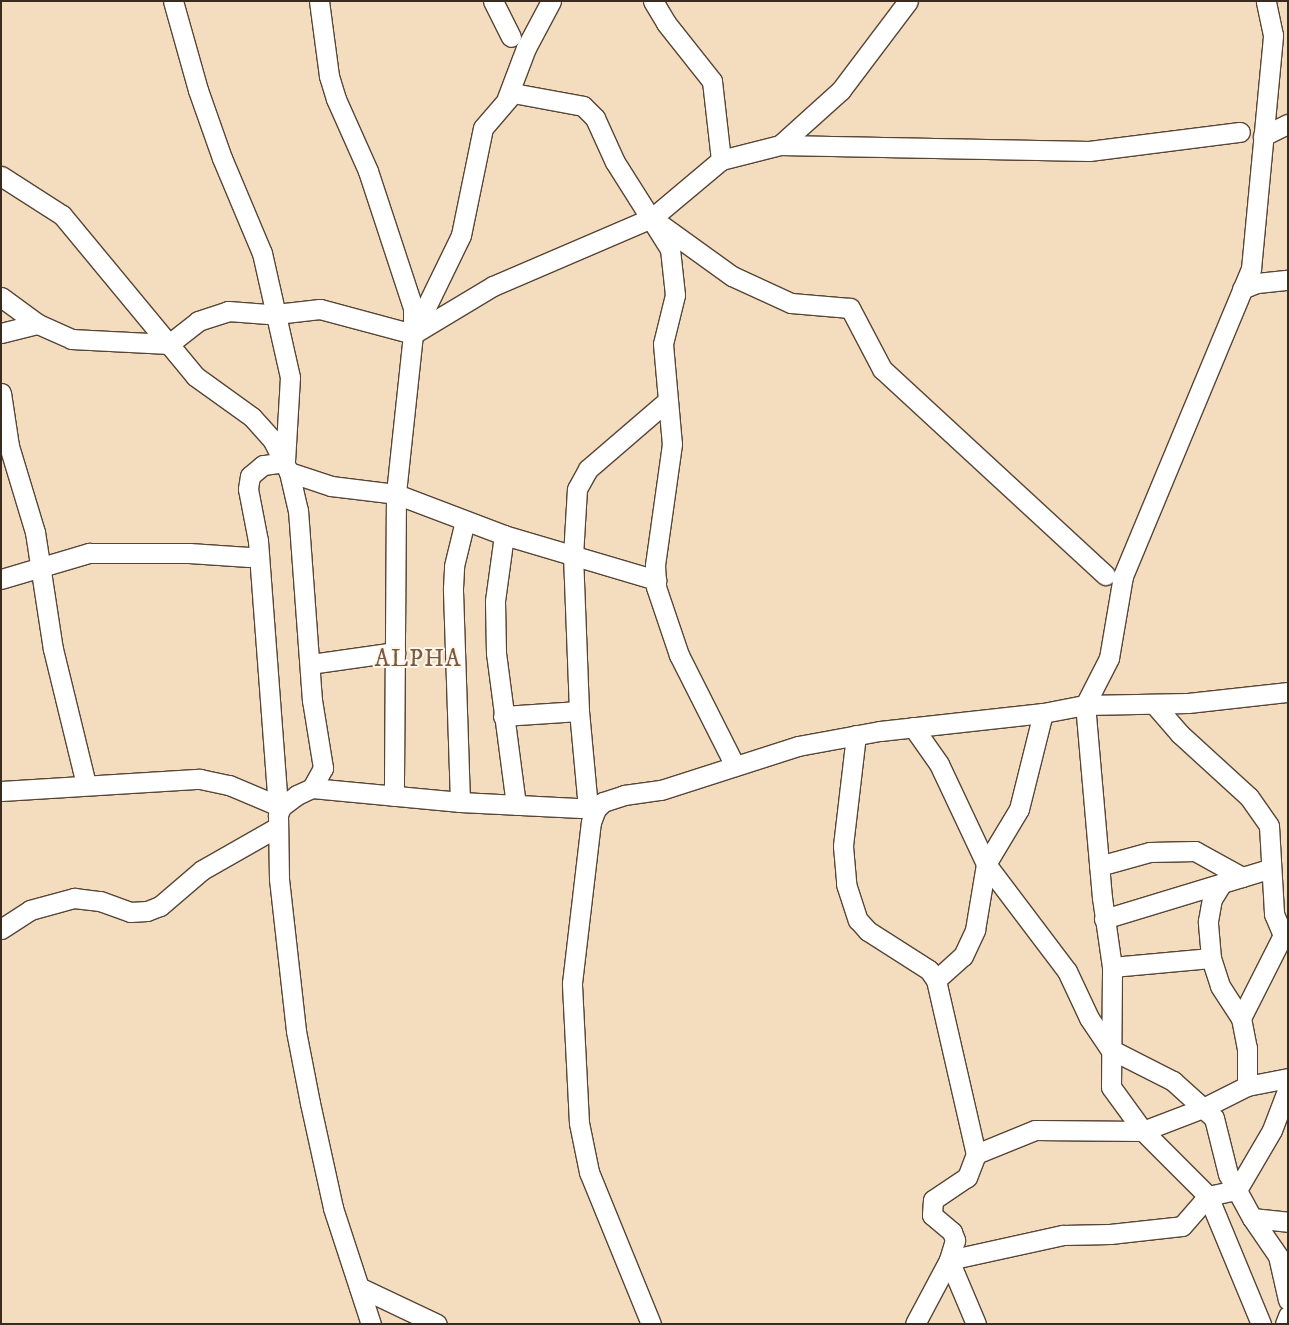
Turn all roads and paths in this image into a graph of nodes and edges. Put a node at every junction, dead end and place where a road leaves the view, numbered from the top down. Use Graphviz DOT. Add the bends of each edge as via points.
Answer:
graph roads {
  1 [pos="173,1"];
  2 [pos="318,1"];
  3 [pos="493,1"];
  4 [pos="551,1"];
  5 [pos="653,1"];
  6 [pos="908,1"];
  7 [pos="1266,1"];
  8 [pos="511,37"];
  9 [pos="507,98"];
  10 [pos="1288,124"];
  11 [pos="1240,132"];
  12 [pos="1263,136"];
  13 [pos="780,145"];
  14 [pos="721,160"];
  15 [pos="1,176"];
  16 [pos="652,218"];
  17 [pos="1288,280"];
  18 [pos="1242,289"];
  19 [pos="1,297"];
  20 [pos="272,314"];
  21 [pos="38,324"];
  22 [pos="1,333"];
  23 [pos="413,334"];
  24 [pos="169,344"];
  25 [pos="1,392"];
  26 [pos="666,402"];
  27 [pos="287,467"];
  28 [pos="396,494"];
  29 [pos="465,521"];
  30 [pos="504,535"];
  31 [pos="573,556"];
  32 [pos="249,557"];
  33 [pos="40,568"];
  34 [pos="1105,574"];
  35 [pos="1,579"];
  36 [pos="656,580"];
  37 [pos="395,652"];
  38 [pos="310,664"];
  39 [pos="1288,692"];
  40 [pos="1154,704"];
  41 [pos="1085,705"];
  42 [pos="579,711"];
  43 [pos="1043,713"];
  44 [pos="502,716"];
  45 [pos="913,727"];
  46 [pos="856,735"];
  47 [pos="735,766"];
  48 [pos="86,784"];
  49 [pos="312,788"];
  50 [pos="1,791"];
  51 [pos="394,796"];
  52 [pos="460,802"];
  53 [pos="516,805"];
  54 [pos="280,806"];
  55 [pos="592,809"];
  56 [pos="276,828"];
  57 [pos="986,864"];
  58 [pos="1099,866"];
  59 [pos="1269,869"];
  60 [pos="1242,876"];
  61 [pos="1222,883"];
  62 [pos="1104,919"];
  63 [pos="1,929"];
  64 [pos="1211,958"];
  65 [pos="1112,967"];
  66 [pos="936,980"];
  67 [pos="1240,1018"];
  68 [pos="1110,1049"];
  69 [pos="1288,1078"];
  70 [pos="1247,1086"];
  71 [pos="1288,1088"];
  72 [pos="1204,1108"];
  73 [pos="1143,1131"];
  74 [pos="976,1154"];
  75 [pos="1236,1190"];
  76 [pos="1208,1196"];
  77 [pos="1252,1218"];
  78 [pos="1288,1222"];
  79 [pos="949,1260"];
  80 [pos="359,1287"];
  81 [pos="1288,1300"];
  82 [pos="1288,1316"];
  83 [pos="371,1324"];
  84 [pos="437,1324"];
  85 [pos="651,1324"];
  86 [pos="915,1324"];
  87 [pos="976,1324"];
  88 [pos="1261,1324"];
  89 [pos="1285,1324"];
  1 -- 20 [label="street" via="219,149 262,253"];
  2 -- 23 [label="street" via="329,76 368,171 403,275 413,308"];
  3 -- 8 [label="street"];
  4 -- 9 [label="street" via="526,48"];
  5 -- 14 [label="street" via="666,23 712,81"];
  6 -- 13 [label="street" via="841,90"];
  7 -- 12 [label="street" via="1272,35"];
  9 -- 16 [label="street" via="519,92 583,106 594,118 615,162"];
  9 -- 23 [label="street" via="483,128 460,235"];
  10 -- 12 [label="street"];
  11 -- 13 [label="street" via="1089,151"];
  12 -- 18 [label="street" via="1251,269"];
  13 -- 14 [label="street"];
  14 -- 16 [label="street"];
  15 -- 24 [label="street" via="62,215"];
  16 -- 23 [label="street" via="493,286"];
  16 -- 26 [label="street" via="670,250 676,279 663,344"];
  16 -- 34 [label="street" via="732,276 791,303 850,308 882,369"];
  17 -- 18 [label="street" via="1257,282"];
  18 -- 41 [label="street" via="1123,576 1109,658"];
  19 -- 21 [label="street"];
  20 -- 23 [label="street" via="320,308"];
  20 -- 24 [label="street" via="228,311 198,320"];
  20 -- 27 [label="street" via="290,377"];
  21 -- 22 [label="street"];
  21 -- 24 [label="street" via="71,339"];
  23 -- 28 [label="street"];
  24 -- 27 [label="street" via="210,389 252,416 272,439"];
  25 -- 33 [label="street" via="9,446 35,532"];
  26 -- 31 [label="street" via="580,478"];
  26 -- 36 [label="street" via="672,444"];
  27 -- 28 [label="street" via="331,486"];
  27 -- 38 [label="street" via="298,510"];
  27 -- 54 [label="street" via="263,465 250,476 248,489 258,541"];
  28 -- 29 [label="street"];
  28 -- 37 [label="street"];
  29 -- 30 [label="street"];
  29 -- 52 [label="street" via="454,566"];
  30 -- 31 [label="street"];
  30 -- 44 [label="street" via="495,600"];
  31 -- 36 [label="street"];
  31 -- 42 [label="street"];
  32 -- 33 [label="street" via="189,553 90,554"];
  33 -- 35 [label="street"];
  33 -- 48 [label="street" via="53,650"];
  36 -- 47 [label="street" via="679,655"];
  37 -- 38 [label="street"];
  37 -- 51 [label="street"];
  38 -- 49 [label="street" via="315,722 323,757 323,768"];
  39 -- 40 [label="street"];
  40 -- 41 [label="street"];
  40 -- 59 [label="street" via="1180,734 1249,797 1269,826"];
  41 -- 43 [label="street"];
  41 -- 58 [label="street"];
  42 -- 44 [label="street"];
  42 -- 55 [label="street"];
  43 -- 45 [label="street"];
  43 -- 57 [label="street" via="1019,809"];
  44 -- 53 [label="street"];
  45 -- 46 [label="street"];
  45 -- 57 [label="street" via="939,764"];
  46 -- 47 [label="street" via="798,746"];
  46 -- 66 [label="street" via="843,846 846,884 858,920 868,932 928,970"];
  47 -- 55 [label="street" via="660,790 624,795"];
  48 -- 50 [label="street"];
  48 -- 54 [label="street" via="200,779 229,785"];
  49 -- 51 [label="street"];
  49 -- 54 [label="street"];
  51 -- 52 [label="street"];
  52 -- 53 [label="street"];
  53 -- 55 [label="street"];
  54 -- 56 [label="street"];
  55 -- 85 [label="street" via="572,983 579,1123 589,1172"];
  56 -- 63 [label="street" via="202,870 160,906 147,912 130,912 100,901 74,898 30,910"];
  56 -- 80 [label="street" via="296,1031 333,1208"];
  57 -- 66 [label="street" via="975,930 962,956"];
  57 -- 68 [label="street" via="1067,971 1089,1018"];
  58 -- 60 [label="street" via="1150,852 1194,851"];
  58 -- 62 [label="street"];
  59 -- 60 [label="street"];
  59 -- 67 [label="street" via="1274,914 1283,934"];
  60 -- 61 [label="street"];
  61 -- 62 [label="street"];
  61 -- 64 [label="street" via="1212,899 1208,921"];
  62 -- 65 [label="street"];
  64 -- 65 [label="street"];
  64 -- 67 [label="street" via="1220,986"];
  65 -- 68 [label="street"];
  66 -- 74 [label="street"];
  67 -- 70 [label="street" via="1247,1048"];
  68 -- 72 [label="street" via="1173,1081"];
  68 -- 73 [label="street" via="1111,1087"];
  69 -- 70 [label="street"];
  70 -- 72 [label="street"];
  71 -- 75 [label="street" via="1272,1130"];
  72 -- 73 [label="street"];
  72 -- 75 [label="street" via="1214,1118 1228,1174"];
  73 -- 74 [label="street" via="1035,1130"];
  73 -- 76 [label="street"];
  74 -- 79 [label="street" via="967,1177 933,1200 932,1215 952,1232 955,1240"];
  75 -- 76 [label="street"];
  75 -- 77 [label="street"];
  76 -- 79 [label="street" via="1182,1226 1110,1234 1063,1234"];
  76 -- 88 [label="street"];
  77 -- 78 [label="street"];
  77 -- 81 [label="street" via="1278,1256"];
  79 -- 86 [label="street"];
  79 -- 87 [label="street"];
  80 -- 83 [label="street"];
  80 -- 84 [label="street"];
  82 -- 89 [label="street"];
}
